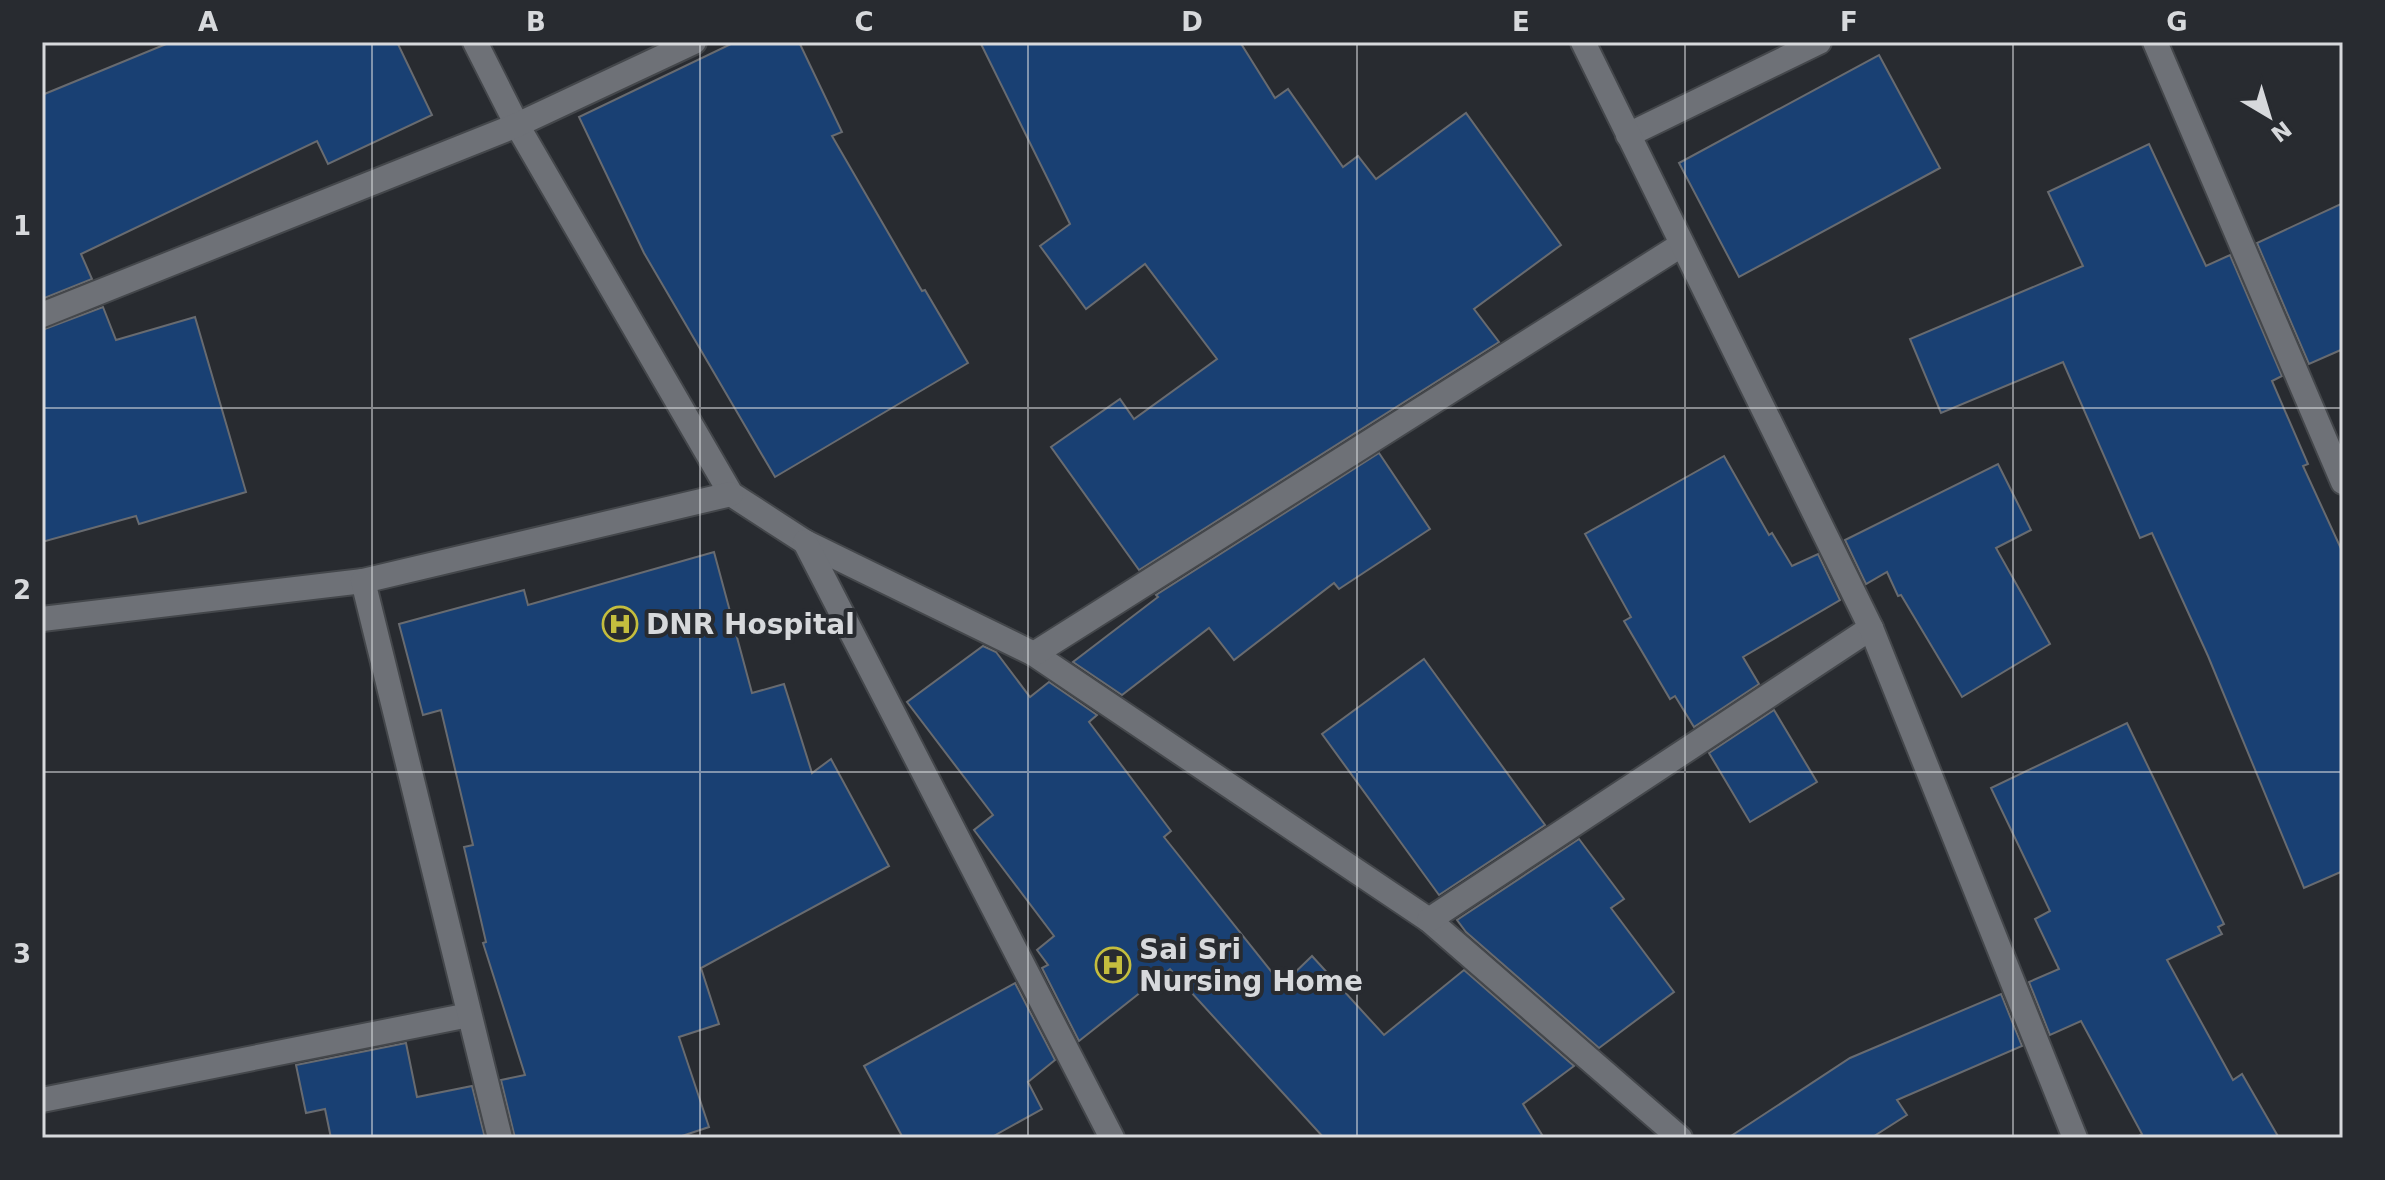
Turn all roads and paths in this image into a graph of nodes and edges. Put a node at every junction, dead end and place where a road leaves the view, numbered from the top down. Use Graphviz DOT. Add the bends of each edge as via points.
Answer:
graph roads {
  1 [pos="475,42"];
  2 [pos="694,42"];
  3 [pos="1583,42"];
  4 [pos="1819,42"];
  5 [pos="2155,42"];
  6 [pos="517,125"];
  7 [pos="1628,135"];
  8 [pos="1681,245"];
  9 [pos="42,315"];
  10 [pos="2343,482"];
  11 [pos="731,494"];
  12 [pos="805,542"];
  13 [pos="363,581"];
  14 [pos="42,619"];
  15 [pos="1871,628"];
  16 [pos="1034,654"];
  17 [pos="1429,920"];
  18 [pos="469,1015"];
  19 [pos="42,1100"];
  20 [pos="500,1138"];
  21 [pos="1112,1138"];
  22 [pos="1680,1138"];
  23 [pos="2075,1138"];
  1 -- 6 [label="street"];
  2 -- 6 [label="street"];
  3 -- 7 [label="street"];
  4 -- 7 [label="street"];
  5 -- 10 [label="street"];
  6 -- 9 [label="street"];
  6 -- 11 [label="street"];
  7 -- 8 [label="street"];
  8 -- 15 [label="street"];
  8 -- 16 [label="street"];
  11 -- 12 [label="street"];
  11 -- 13 [label="street"];
  12 -- 16 [label="street"];
  12 -- 21 [label="street"];
  13 -- 14 [label="street"];
  13 -- 18 [label="street"];
  15 -- 17 [label="street"];
  15 -- 23 [label="street"];
  16 -- 17 [label="street"];
  17 -- 22 [label="street"];
  18 -- 19 [label="street"];
  18 -- 20 [label="street"];
}
